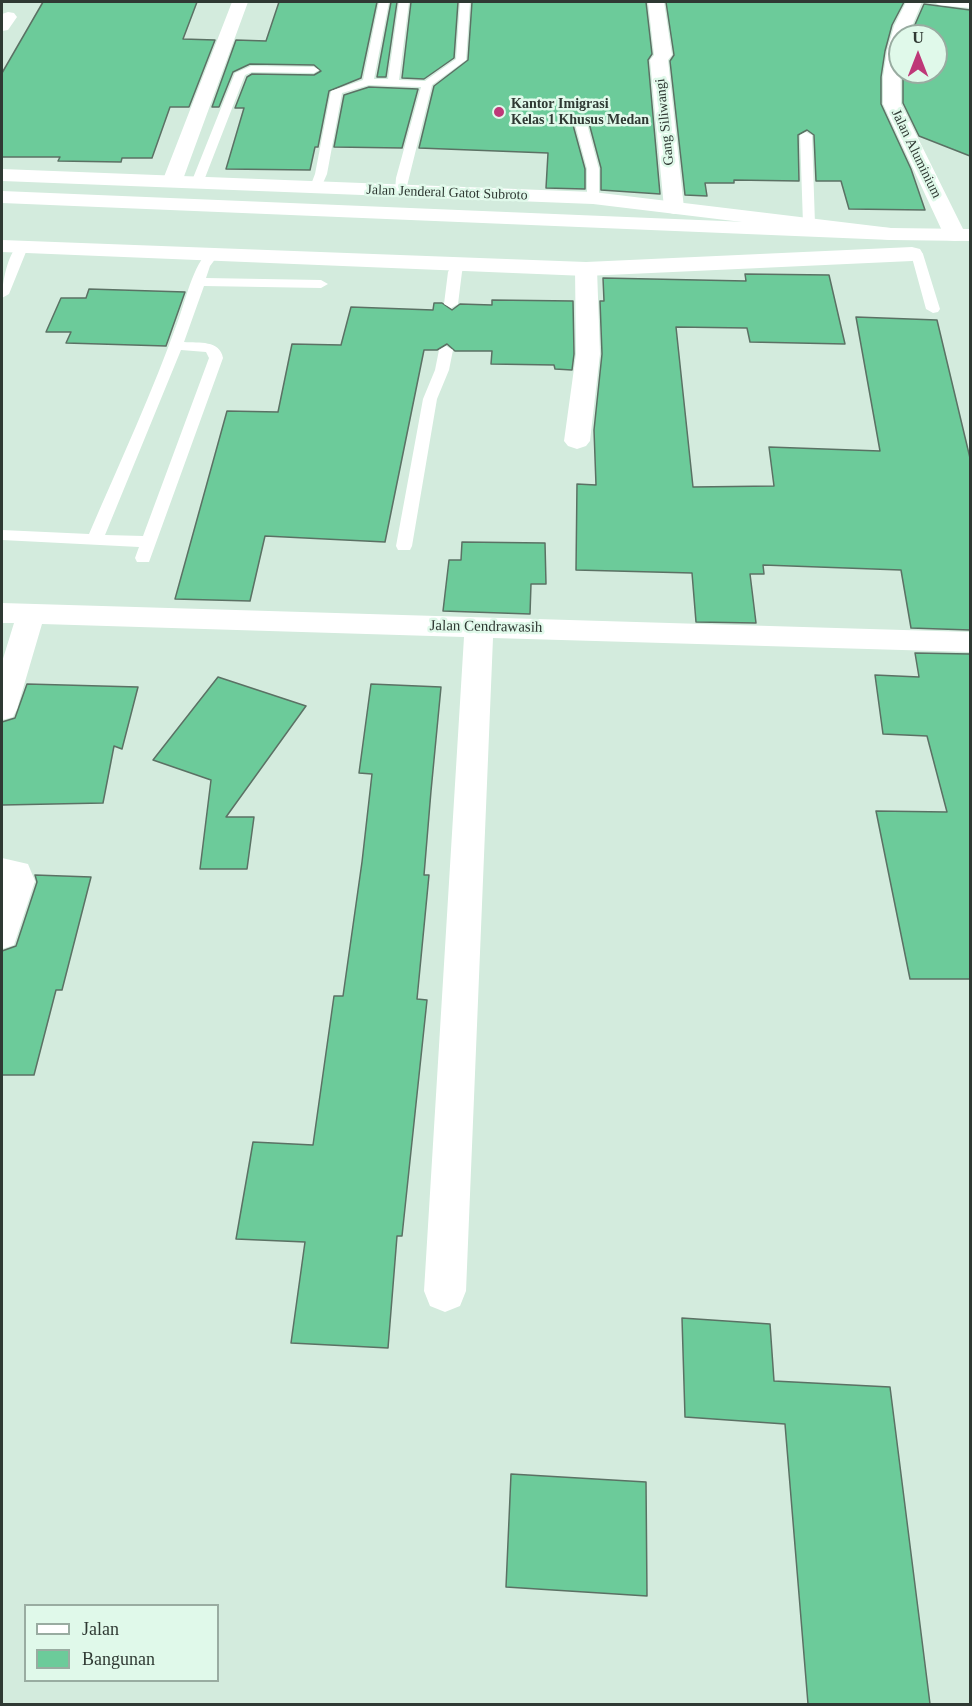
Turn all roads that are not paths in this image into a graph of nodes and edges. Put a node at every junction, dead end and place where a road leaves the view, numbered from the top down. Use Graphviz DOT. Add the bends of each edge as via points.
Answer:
graph roads {
  1 [pos="240,2"];
  2 [pos="384,2"];
  3 [pos="404,2"];
  4 [pos="465,2"];
  5 [pos="656,2"];
  6 [pos="914,2"];
  7 [pos="939,2"];
  8 [pos="970,5"];
  9 [pos="314,70"];
  10 [pos="393,81"];
  11 [pos="369,82"];
  12 [pos="427,84"];
  13 [pos="580,124"];
  14 [pos="806,135"];
  15 [pos="2,175"];
  16 [pos="172,182"];
  17 [pos="197,183"];
  18 [pos="316,187"];
  19 [pos="401,191"];
  20 [pos="2,197"];
  21 [pos="593,198"];
  22 [pos="674,208"];
  23 [pos="2,215"];
  24 [pos="808,224"];
  25 [pos="963,235"];
  26 [pos="888,243"];
  27 [pos="12,246"];
  28 [pos="213,254"];
  29 [pos="917,254"];
  30 [pos="970,255"];
  31 [pos="459,264"];
  32 [pos="586,269"];
  33 [pos="200,282"];
  34 [pos="321,284"];
  35 [pos="2,294"];
  36 [pos="452,304"];
  37 [pos="933,309"];
  38 [pos="176,346"];
  39 [pos="446,350"];
  40 [pos="577,441"];
  41 [pos="2,535"];
  42 [pos="94,539"];
  43 [pos="148,542"];
  44 [pos="404,546"];
  45 [pos="143,558"];
  46 [pos="2,613"];
  47 [pos="31,614"];
  48 [pos="479,628"];
  49 [pos="970,642"];
  50 [pos="2,709"];
  51 [pos="2,871"];
  52 [pos="2,935"];
  53 [pos="445,1291"];
  1 -- 16 [label="main road"];
  2 -- 11 [label="lane"];
  3 -- 10 [label="lane"];
  4 -- 12 [label="lane" via="460,60"];
  5 -- 22 [label="main road, Gang Siliwangi"];
  6 -- 25 [label="main road, Jalan Aluminium" via="895,52 892,104"];
  7 -- 8 [label="lane"];
  9 -- 17 [label="lane" via="251,69 240,73"];
  10 -- 11 [label="lane"];
  10 -- 12 [label="lane"];
  11 -- 18 [label="lane" via="337,92"];
  12 -- 19 [label="lane"];
  13 -- 21 [label="lane" via="592,169"];
  14 -- 24 [label="lane"];
  15 -- 16 [label="main road, Jalan Jenderal Gatot Subroto"];
  16 -- 17 [label="main road, Jalan Jenderal Gatot Subroto"];
  17 -- 18 [label="main road, Jalan Jenderal Gatot Subroto"];
  18 -- 19 [label="main road, Jalan Jenderal Gatot Subroto"];
  19 -- 21 [label="main road, Jalan Jenderal Gatot Subroto"];
  20 -- 26 [label="main road, Jalan Jenderal Gatot Subroto"];
  21 -- 22 [label="main road, Jalan Jenderal Gatot Subroto"];
  22 -- 24 [label="main road, Jalan Jenderal Gatot Subroto"];
  23 -- 26 [label="main road, Jalan Jenderal Gatot Subroto"];
  24 -- 26 [label="main road, Jalan Jenderal Gatot Subroto"];
  25 -- 26 [label="main road, Jalan Jenderal Gatot Subroto"];
  26 -- 29 [label="main road, Jalan Jenderal Gatot Subroto"];
  26 -- 32 [label="main road, Jalan Jenderal Gatot Subroto"];
  27 -- 28 [label="main road, Jalan Jenderal Gatot Subroto"];
  27 -- 35 [label="lane"];
  28 -- 31 [label="main road, Jalan Jenderal Gatot Subroto"];
  28 -- 33 [label="lane" via="204,266"];
  29 -- 30 [label="main road, Jalan Jenderal Gatot Subroto"];
  29 -- 37 [label="lane"];
  31 -- 32 [label="main road, Jalan Jenderal Gatot Subroto"];
  31 -- 36 [label="lane"];
  32 -- 40 [label="main road" via="588,354"];
  33 -- 34 [label="lane"];
  33 -- 38 [label="lane"];
  38 -- 42 [label="lane"];
  38 -- 43 [label="lane" via="210,348 216,358"];
  39 -- 44 [label="lane" via="445,367 430,399"];
  41 -- 42 [label="lane"];
  42 -- 43 [label="lane"];
  43 -- 45 [label="lane"];
  46 -- 47 [label="main road, Jalan Cendrawasih"];
  47 -- 48 [label="main road, Jalan Cendrawasih"];
  47 -- 50 [label="main road"];
  48 -- 49 [label="main road, Jalan Cendrawasih"];
  48 -- 53 [label="main road"];
  51 -- 52 [label="main road" via="16,874 18,881"];
}
